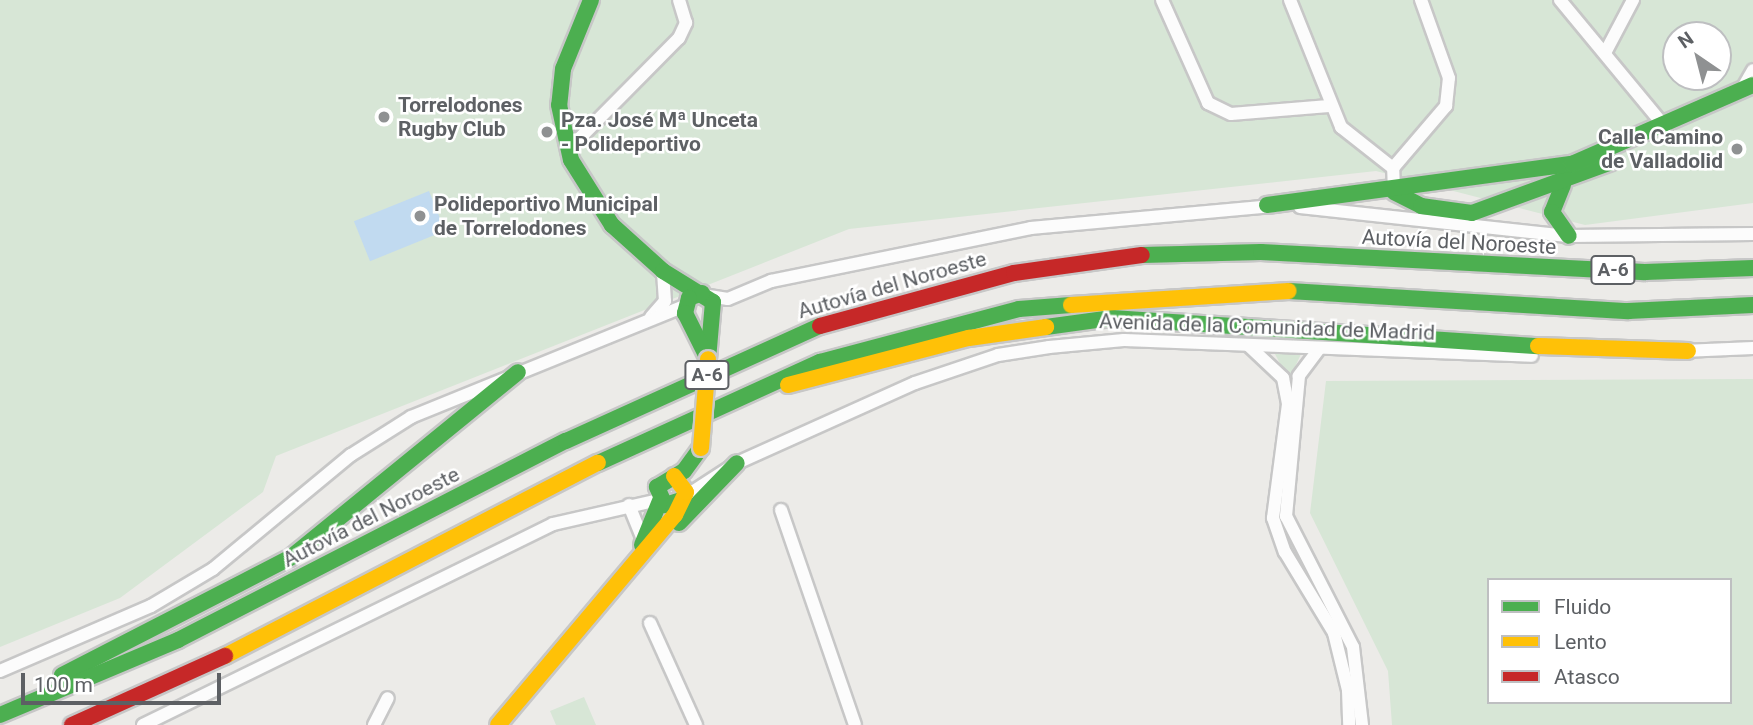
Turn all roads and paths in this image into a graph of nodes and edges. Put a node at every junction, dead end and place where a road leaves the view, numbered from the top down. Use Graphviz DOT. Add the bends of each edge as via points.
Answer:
graph roads {
  1 [pos="591,0"];
  2 [pos="679,0"];
  3 [pos="1163,0"];
  4 [pos="1290,0"];
  5 [pos="1421,0"];
  6 [pos="1560,0"];
  7 [pos="1633,0"];
  8 [pos="1605,53"];
  9 [pos="1753,70"];
  10 [pos="1749,90"];
  11 [pos="1329,106"];
  12 [pos="1665,127"];
  13 [pos="569,149"];
  14 [pos="1393,168"];
  15 [pos="1563,185"];
  16 [pos="1394,192"];
  17 [pos="1267,205"];
  18 [pos="1753,234"];
  19 [pos="1569,236"];
  20 [pos="1753,268"];
  21 [pos="663,271"];
  22 [pos="705,295"];
  23 [pos="1753,305"];
  24 [pos="685,306"];
  25 [pos="642,323"];
  26 [pos="707,338"];
  27 [pos="1249,346"];
  28 [pos="1753,348"];
  29 [pos="1320,349"];
  30 [pos="1688,351"];
  31 [pos="518,372"];
  32 [pos="734,397"];
  33 [pos="701,448"];
  34 [pos="737,463"];
  35 [pos="674,476"];
  36 [pos="685,496"];
  37 [pos="659,501"];
  38 [pos="629,505"];
  39 [pos="781,510"];
  40 [pos="643,542"];
  41 [pos="634,560"];
  42 [pos="610,590"];
  43 [pos="650,623"];
  44 [pos="0,671"];
  45 [pos="388,698"];
  46 [pos="0,705"];
  47 [pos="0,715"];
  48 [pos="72,725"];
  49 [pos="143,725"];
  50 [pos="374,725"];
  51 [pos="498,725"];
  52 [pos="695,725"];
  53 [pos="855,725"];
  54 [pos="1349,725"];
  55 [pos="1362,725"];
  1 -- 13 [label="main road" via="563,69 559,105"];
  2 -- 13 [label="street" via="686,23 679,38"];
  3 -- 11 [label="street" via="1208,103 1231,114"];
  4 -- 11 [label="street"];
  5 -- 14 [label="street" via="1450,78 1447,106"];
  6 -- 8 [label="street"];
  7 -- 8 [label="street"];
  8 -- 12 [label="street"];
  9 -- 10 [label="street"];
  10 -- 12 [label="main road"];
  10 -- 15 [label="main road"];
  11 -- 14 [label="street" via="1341,127"];
  12 -- 16 [label="main road" via="1572,164"];
  13 -- 21 [label="main road" via="593,202"];
  14 -- 16 [label="street"];
  15 -- 16 [label="main road" via="1472,213 1421,206"];
  15 -- 19 [label="main road" via="1552,212"];
  16 -- 17 [label="main road"];
  17 -- 19 [label="street" via="1348,208"];
  17 -- 22 [label="street" via="1031,228 771,281 728,299"];
  18 -- 19 [label="street"];
  20 -- 47 [label="main road, Autovía del Noroeste / A-6" via="1645,272 1261,252 1157,255 1014,274 910,300 793,335 575,437 178,640"];
  21 -- 22 [label="main road"];
  21 -- 24 [label="main road"];
  21 -- 25 [label="street" via="665,301"];
  22 -- 24 [label="main road"];
  22 -- 26 [label="main road" via="715,308"];
  23 -- 32 [label="main road, A-6" via="1628,311 1260,289 1135,295 1019,309 898,339"];
  24 -- 25 [label="street"];
  24 -- 26 [label="main road"];
  25 -- 31 [label="street"];
  26 -- 33 [label="main road, bridge"];
  27 -- 29 [label="street, Avenida de la Comunidad de Madrid"];
  27 -- 34 [label="street, Avenida de la Comunidad de Madrid" via="1124,340 998,355 915,383"];
  27 -- 54 [label="street" via="1283,378 1288,404 1275,526 1334,634 1348,690"];
  28 -- 30 [label="street, Avenida de la Comunidad de Madrid"];
  29 -- 30 [label="street, Avenida de la Comunidad de Madrid" via="1545,356"];
  29 -- 55 [label="street" via="1299,376 1286,516 1353,647"];
  30 -- 32 [label="main road" via="1387,340 1112,318 969,338"];
  31 -- 44 [label="street" via="411,417 351,455 213,569 151,606"];
  31 -- 46 [label="main road" via="267,573"];
  32 -- 48 [label="main road, A-6" via="190,674"];
  33 -- 35 [label="main road"];
  33 -- 36 [label="main road" via="701,467"];
  34 -- 36 [label="street, Avenida de la Comunidad de Madrid"];
  34 -- 42 [label="main road" via="630,581"];
  35 -- 36 [label="main road"];
  35 -- 37 [label="main road" via="659,483"];
  36 -- 37 [label="main road" via="670,506"];
  36 -- 41 [label="main road"];
  37 -- 38 [label="street"];
  37 -- 40 [label="main road"];
  38 -- 40 [label="street"];
  38 -- 49 [label="street" via="553,524"];
  39 -- 53 [label="street"];
  40 -- 41 [label="main road"];
  41 -- 42 [label="main road"];
  42 -- 51 [label="main road"];
  43 -- 52 [label="street"];
  45 -- 50 [label="street"];
}
